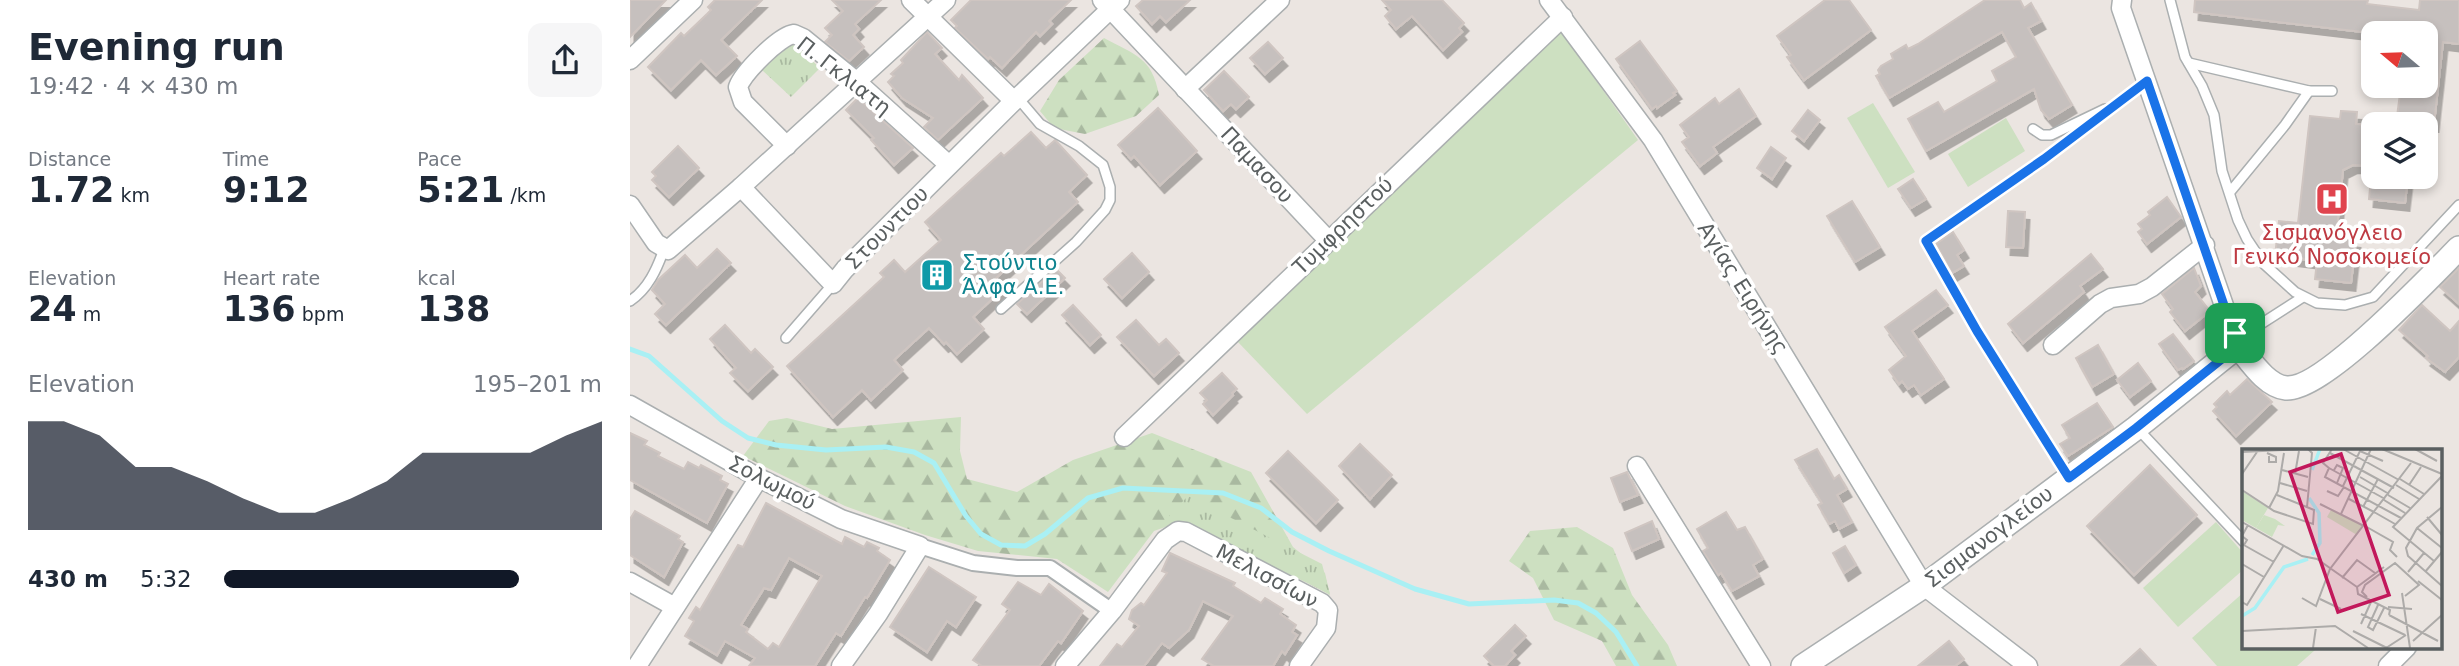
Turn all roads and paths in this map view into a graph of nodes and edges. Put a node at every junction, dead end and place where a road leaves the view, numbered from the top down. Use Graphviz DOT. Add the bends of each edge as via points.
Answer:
graph roads {
  1 [pos="693,0"];
  2 [pos="911,0"];
  3 [pos="946,0"];
  4 [pos="1280,0"];
  5 [pos="2122,0"];
  6 [pos="2170,1"];
  7 [pos="1111,3"];
  8 [pos="1559,7"];
  9 [pos="928,16"];
  10 [pos="630,60"];
  11 [pos="2189,63"];
  12 [pos="2147,81"];
  13 [pos="857,82"];
  14 [pos="1185,89"];
  15 [pos="2309,90"];
  16 [pos="2332,91"];
  17 [pos="1016,99"];
  18 [pos="2119,102"];
  19 [pos="2033,129"];
  20 [pos="787,146"];
  21 [pos="949,165"];
  22 [pos="741,187"];
  23 [pos="2230,192"];
  24 [pos="630,205"];
  25 [pos="2459,205"];
  26 [pos="1328,240"];
  27 [pos="2205,245"];
  28 [pos="2459,248"];
  29 [pos="664,249"];
  30 [pos="833,284"];
  31 [pos="2303,296"];
  32 [pos="630,301"];
  33 [pos="1001,309"];
  34 [pos="786,338"];
  35 [pos="2236,340"];
  36 [pos="2053,345"];
  37 [pos="630,405"];
  38 [pos="2136,428"];
  39 [pos="1124,437"];
  40 [pos="1637,466"];
  41 [pos="759,478"];
  42 [pos="2069,478"];
  43 [pos="2242,540"];
  44 [pos="920,545"];
  45 [pos="630,582"];
  46 [pos="1924,586"];
  47 [pos="675,607"];
  48 [pos="1112,611"];
  49 [pos="2406,648"];
  50 [pos="637,666"];
  51 [pos="841,666"];
  52 [pos="1065,666"];
  53 [pos="1299,666"];
  54 [pos="1761,666"];
  55 [pos="1803,666"];
  56 [pos="2028,666"];
  57 [pos="2388,666"];
  1 -- 10 [label="street"];
  2 -- 9 [label="street"];
  3 -- 9 [label="street"];
  4 -- 14 [label="street"];
  5 -- 12 [label="street"];
  6 -- 11 [label="lane"];
  7 -- 14 [label="street, Παμασου"];
  7 -- 17 [label="street, Στουντιου"];
  8 -- 26 [label="street, Τυμφρηστού"];
  8 -- 46 [label="street, Αγίας Ειρήνης" via="1653,140"];
  9 -- 13 [label="street"];
  9 -- 17 [label="street"];
  11 -- 15 [label="lane"];
  11 -- 23 [label="lane" via="2214,115 2222,171"];
  12 -- 18 [label="lane"];
  12 -- 27 [label="street"];
  13 -- 20 [label="street"];
  13 -- 20 [label="street, Π. Γκλιατη" via="799,36 780,40 743,78 738,93"];
  13 -- 21 [label="street, Π. Γκλιατη"];
  14 -- 26 [label="street, Παμασου"];
  15 -- 16 [label="lane"];
  15 -- 23 [label="lane"];
  17 -- 21 [label="street, Στουντιου"];
  17 -- 33 [label="lane" via="1040,124 1103,165 1110,200 1076,242"];
  18 -- 19 [label="lane" via="2051,135"];
  18 -- 42 [label="lane" via="1926,241"];
  20 -- 22 [label="street"];
  21 -- 30 [label="street, Στουντιου"];
  22 -- 29 [label="street" via="671,248"];
  22 -- 30 [label="street, Στουντιου"];
  23 -- 31 [label="lane" via="2238,220 2263,263"];
  24 -- 29 [label="street"];
  25 -- 31 [label="lane" via="2373,297 2345,305 2317,303"];
  26 -- 39 [label="street, Τυμφρηστού"];
  27 -- 35 [label="street"];
  27 -- 36 [label="street" via="2152,287 2100,304"];
  28 -- 35 [label="street" via="2380,328 2297,387 2274,384"];
  29 -- 32 [label="lane" via="643,290"];
  30 -- 34 [label="lane"];
  31 -- 35 [label="lane"];
  35 -- 38 [label="street, Σισμανογλείου"];
  37 -- 41 [label="street, Σολωμού"];
  38 -- 42 [label="street, Σισμανογλείου"];
  38 -- 43 [label="lane"];
  40 -- 54 [label="street"];
  41 -- 44 [label="street, Σολωμού" via="841,519"];
  41 -- 47 [label="street"];
  42 -- 46 [label="street, Σισμανογλείου"];
  44 -- 48 [label="street" via="974,563 1050,568"];
  44 -- 51 [label="street"];
  45 -- 47 [label="street"];
  46 -- 55 [label="street, Σισμανογλείου"];
  46 -- 56 [label="street"];
  47 -- 50 [label="street"];
  48 -- 52 [label="street"];
  48 -- 53 [label="street, Μελισσίων" via="1165,540 1178,531 1186,532 1328,610 1326,628"];
  49 -- 57 [label="street"];
}
